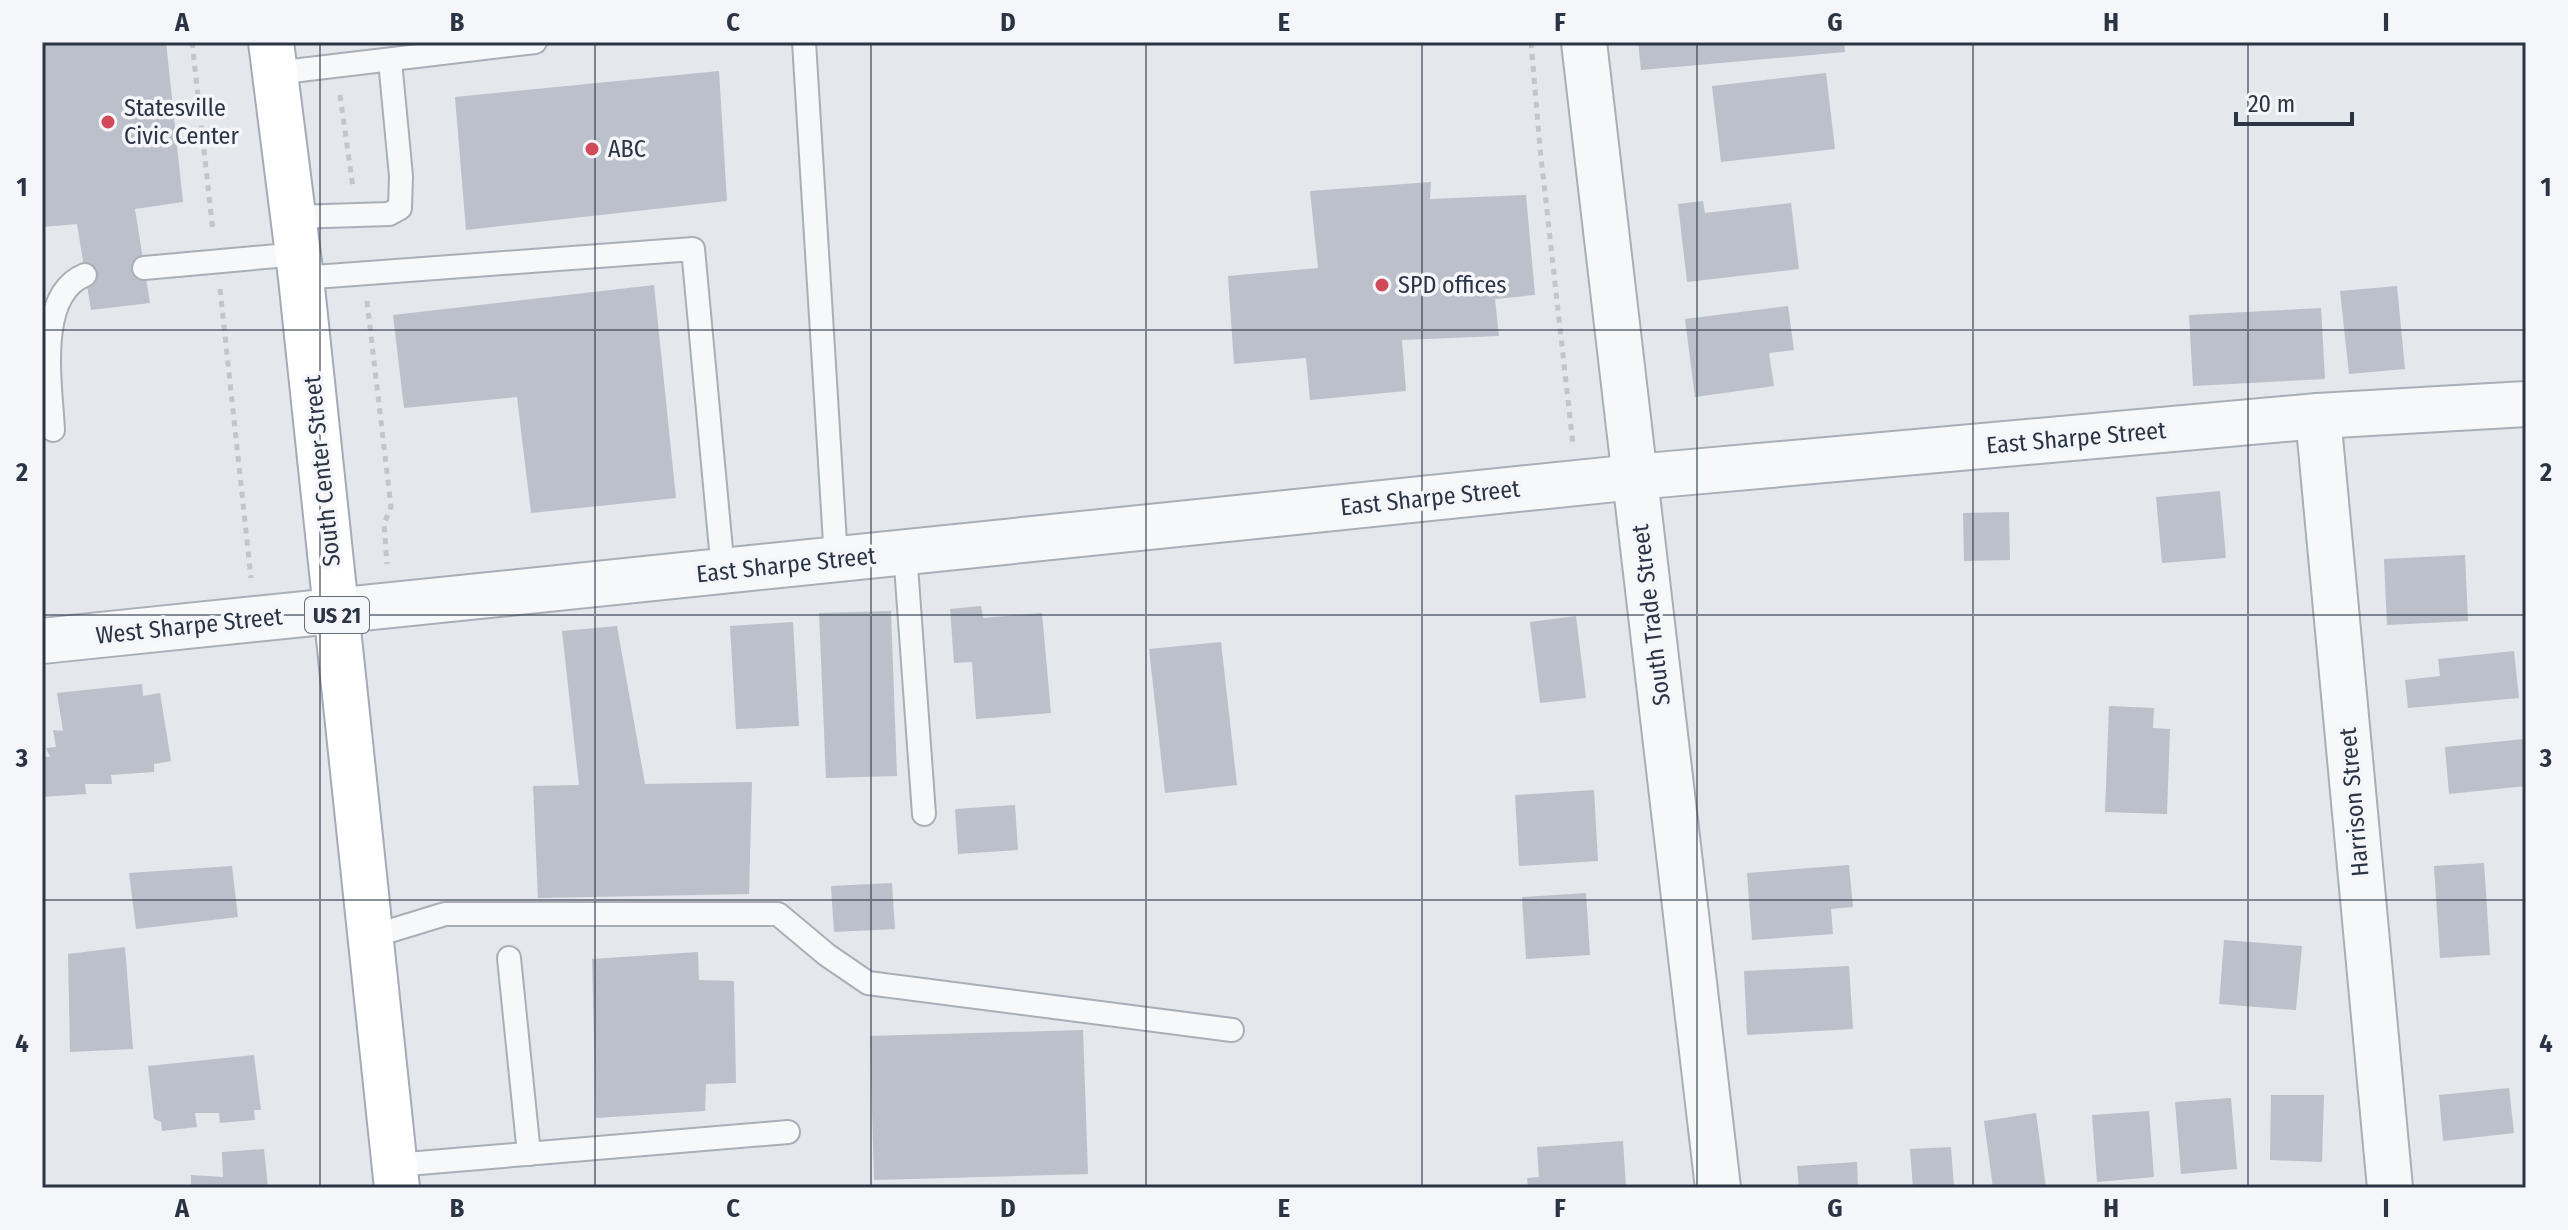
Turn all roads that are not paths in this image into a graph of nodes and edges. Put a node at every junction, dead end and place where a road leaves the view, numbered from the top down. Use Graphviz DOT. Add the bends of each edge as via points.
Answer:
graph roads {
  1 [pos="535,42"];
  2 [pos="804,42"];
  3 [pos="1584,42"];
  4 [pos="273,57"];
  5 [pos="390,61"];
  6 [pos="298,250"];
  7 [pos="144,268"];
  8 [pos="85,275"];
  9 [pos="2526,404"];
  10 [pos="2318,416"];
  11 [pos="53,430"];
  12 [pos="1635,477"];
  13 [pos="905,552"];
  14 [pos="836,559"];
  15 [pos="723,571"];
  16 [pos="336,610"];
  17 [pos="42,641"];
  18 [pos="924,814"];
  19 [pos="370,937"];
  20 [pos="509,958"];
  21 [pos="1232,1030"];
  22 [pos="788,1132"];
  23 [pos="529,1154"];
  24 [pos="396,1176"];
  25 [pos="1718,1188"];
  26 [pos="2390,1188"];
  1 -- 5 [label="lane"];
  2 -- 14 [label="lane"];
  3 -- 12 [label="street, South Trade Street"];
  4 -- 5 [label="lane" via="336,66"];
  4 -- 6 [label="main road, South Center Street / US 21"];
  5 -- 6 [label="lane" via="400,208 389,214 357,215"];
  6 -- 7 [label="lane"];
  6 -- 15 [label="lane" via="364,274 693,249"];
  6 -- 16 [label="main road, South Center Street / US 21"];
  8 -- 11 [label="lane" via="63,293 49,335"];
  9 -- 10 [label="street, East Sharpe Street"];
  10 -- 12 [label="street, East Sharpe Street"];
  10 -- 26 [label="street, Harrison Street"];
  12 -- 13 [label="street, East Sharpe Street"];
  12 -- 25 [label="street, South Trade Street"];
  13 -- 14 [label="street, East Sharpe Street"];
  13 -- 18 [label="lane"];
  14 -- 15 [label="street, East Sharpe Street"];
  15 -- 16 [label="street, East Sharpe Street"];
  16 -- 17 [label="street, West Sharpe Street"];
  16 -- 19 [label="main road, South Center Street / US 21"];
  19 -- 21 [label="lane" via="445,914 778,914 868,983"];
  19 -- 24 [label="main road, South Center Street / US 21"];
  20 -- 23 [label="lane"];
  22 -- 23 [label="lane"];
  23 -- 24 [label="lane"];
}
